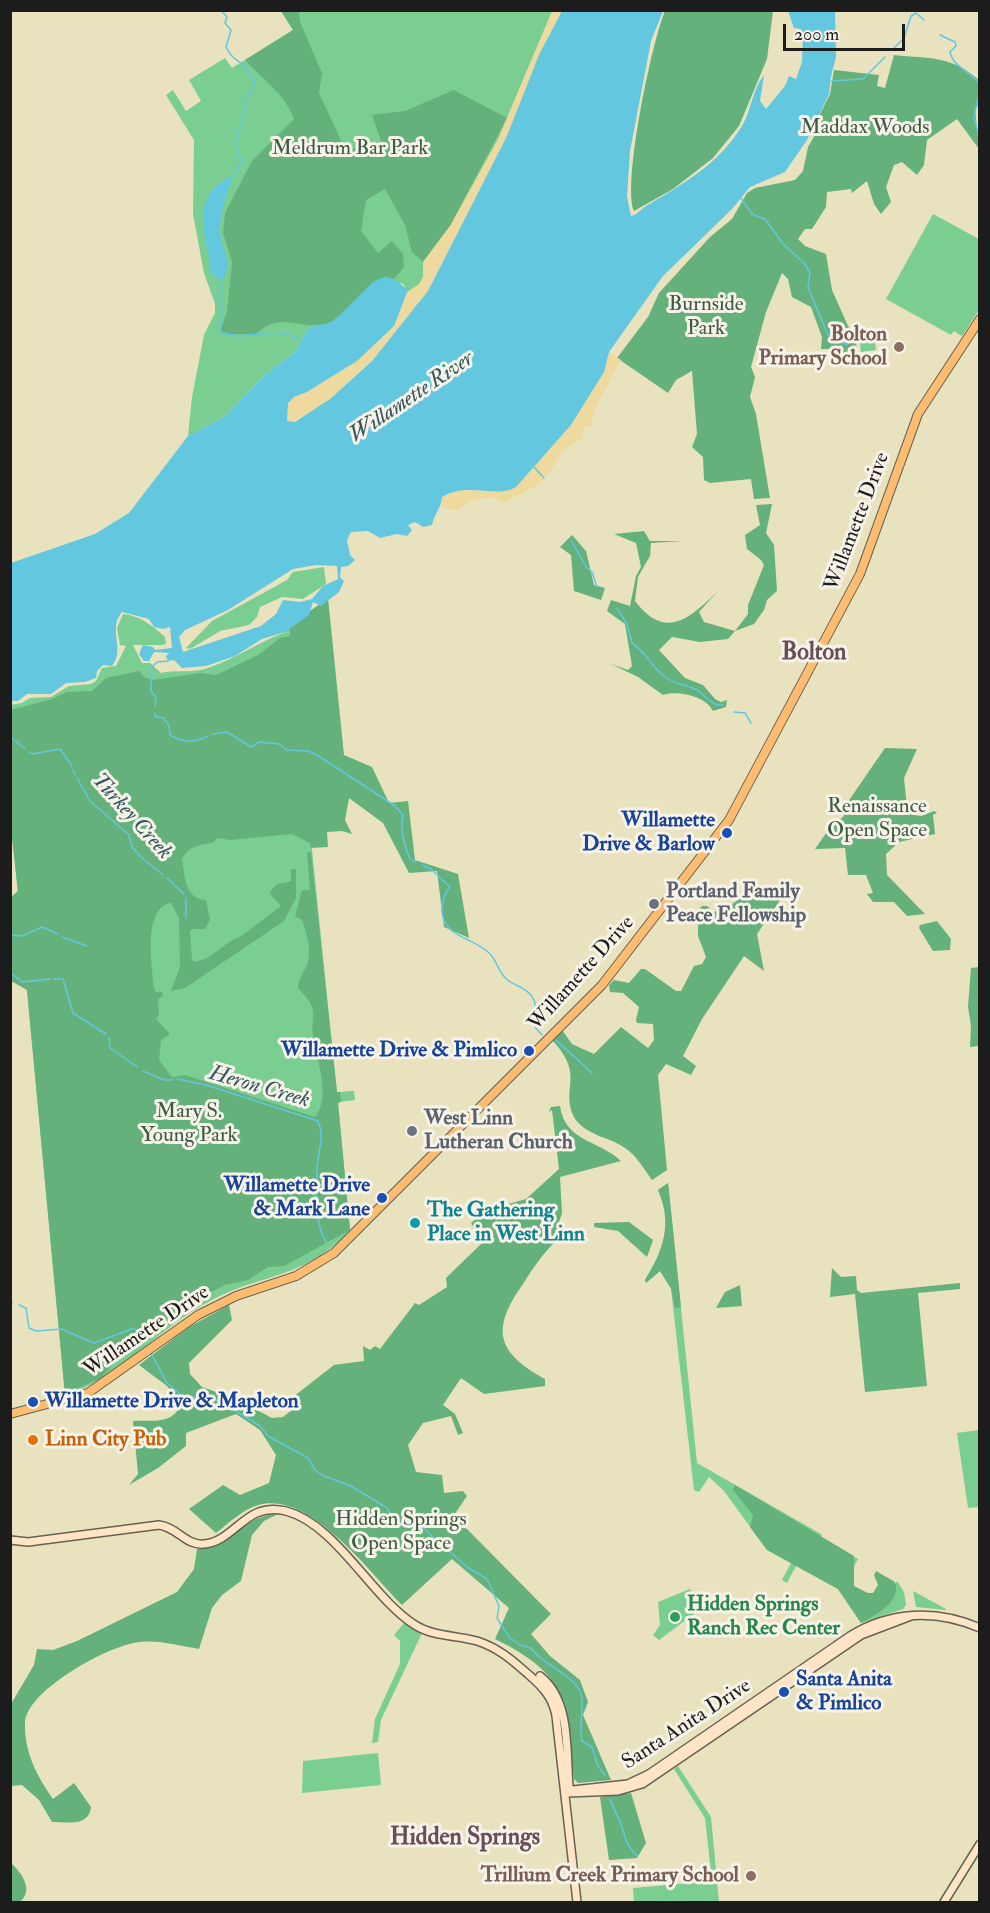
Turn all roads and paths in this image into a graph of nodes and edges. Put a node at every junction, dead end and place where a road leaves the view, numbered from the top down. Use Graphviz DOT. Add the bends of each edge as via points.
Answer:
graph roads {
  1 [pos="980,319"];
  2 [pos="10,1414"];
  3 [pos="10,1540"];
  4 [pos="980,1628"];
  5 [pos="540,1676"];
  6 [pos="567,1793"];
  7 [pos="980,1844"];
  8 [pos="577,1902"];
  9 [pos="944,1902"];
  1 -- 2 [label="main road, Willamette Drive" via="918,414 864,567 744,794 709,849 602,985 334,1253 296,1276 230,1299 198,1315 88,1393"];
  3 -- 6 [label="main road" via="27,1542 159,1525 203,1544 218,1539 254,1514 284,1511 301,1518 326,1536 416,1625 488,1645 524,1668 554,1705 563,1787"];
  4 -- 6 [label="main road, Santa Anita Drive" via="944,1617 888,1618 858,1631 641,1778"];
  5 -- 6 [label="main road" via="553,1689 562,1711"];
  6 -- 8 [label="main road"];
  7 -- 9 [label="main road"];
}
